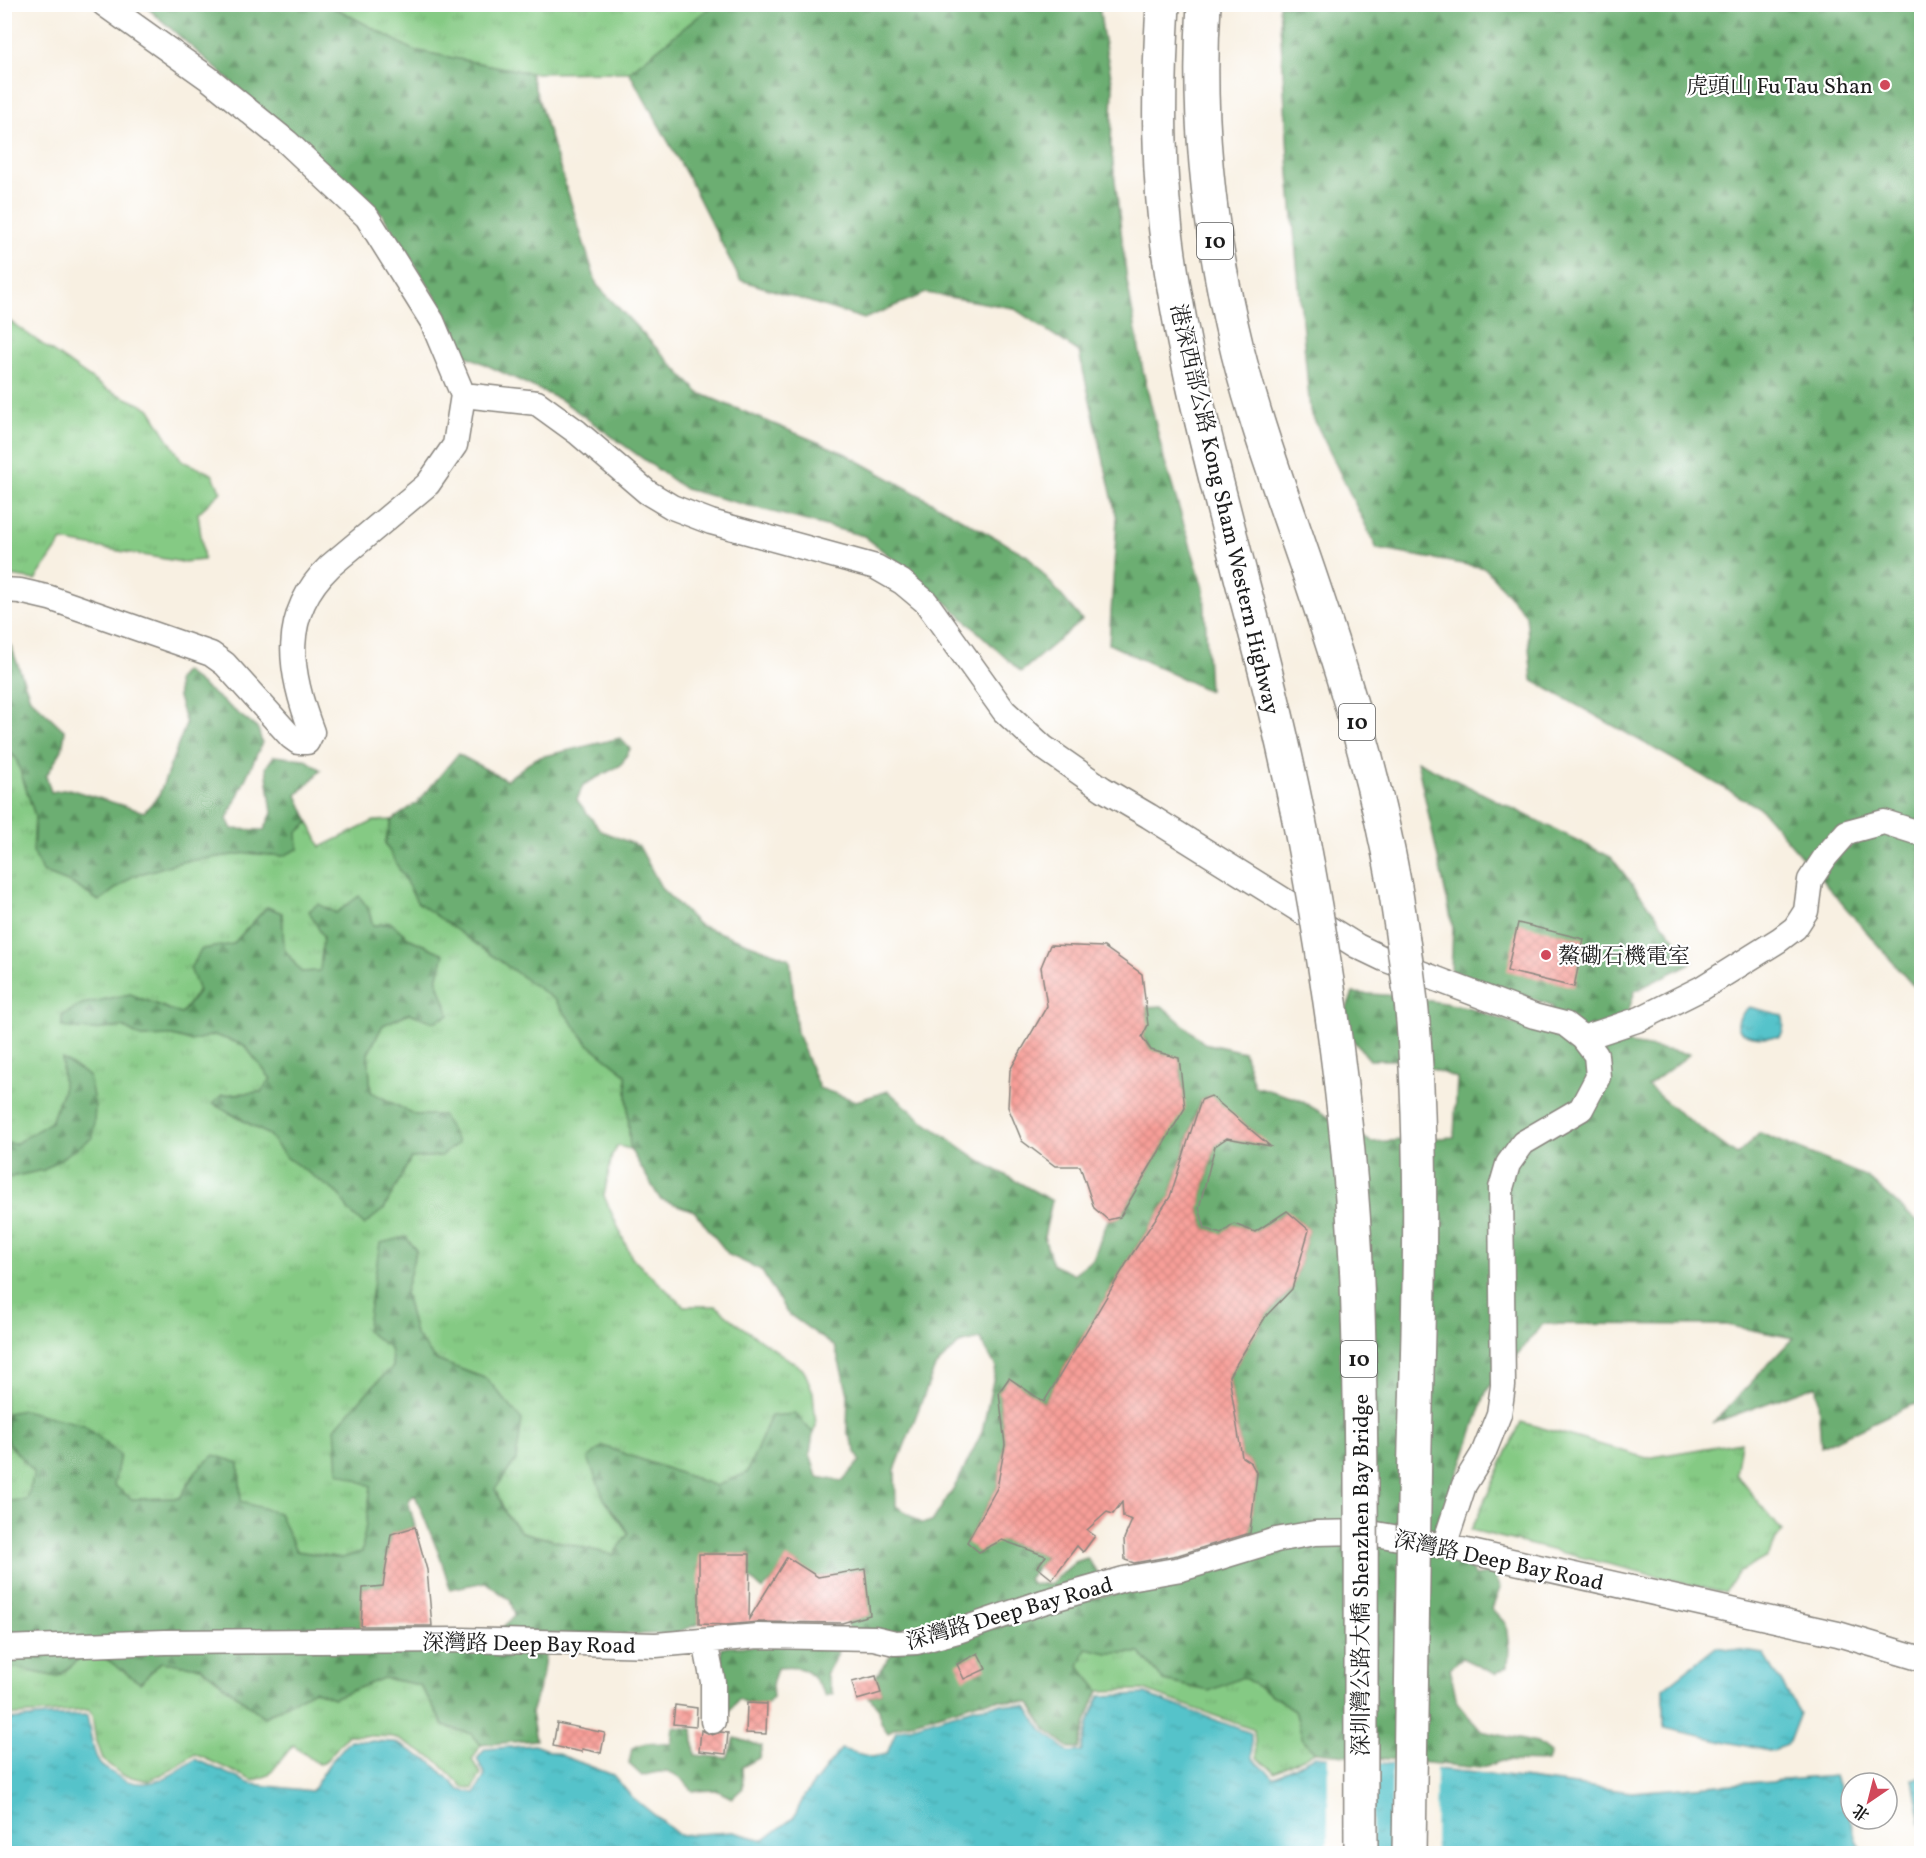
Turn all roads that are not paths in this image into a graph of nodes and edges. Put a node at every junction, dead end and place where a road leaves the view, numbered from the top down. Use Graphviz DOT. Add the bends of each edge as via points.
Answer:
graph roads {
  1 [pos="104,4"];
  2 [pos="1142,4"];
  3 [pos="1163,4"];
  4 [pos="1204,4"];
  5 [pos="1227,4"];
  6 [pos="1158,110"];
  7 [pos="1203,127"];
  8 [pos="463,395"];
  9 [pos="4,590"];
  10 [pos="1922,834"];
  11 [pos="1308,867"];
  12 [pos="1583,1038"];
  13 [pos="1444,1546"];
  14 [pos="705,1641"];
  15 [pos="4,1648"];
  16 [pos="1922,1659"];
  17 [pos="713,1721"];
  18 [pos="1361,1854"];
  19 [pos="1409,1854"];
  1 -- 8 [label="street" via="225,92 367,217 432,321"];
  2 -- 6 [label="highway"];
  3 -- 6 [label="highway, 港深西部公路 Kong Sham Western Highway / 10"];
  4 -- 7 [label="highway, 10"];
  5 -- 7 [label="highway" via="1221,65"];
  6 -- 11 [label="highway, 港深西部公路 Kong Sham Western Highway / 10" via="1165,224 1181,330 1286,758"];
  7 -- 19 [label="highway, 10, bridge" via="1217,254 1238,352 1362,741 1386,839 1406,960 1419,1143 1420,1282"];
  8 -- 9 [label="street" via="455,446 428,484 325,571 301,606 292,649 300,697 312,732 307,742 291,737 225,664 211,654 50,598"];
  8 -- 12 [label="street" via="537,403 647,492 672,507 711,522 876,567 926,602 1004,711 1043,747 1102,789 1357,946 1534,1016 1565,1024"];
  10 -- 12 [label="street" via="1884,822 1847,832 1810,880 1806,911 1795,928 1702,988 1640,1018"];
  11 -- 18 [label="highway, 深圳灣公路大橋 Shenzhen Bay Bridge / 10, bridge" via="1336,1041 1357,1281"];
  12 -- 13 [label="street" via="1596,1055 1598,1077 1581,1109 1524,1143 1508,1164 1501,1188 1503,1386 1499,1414 1464,1485"];
  13 -- 14 [label="street, 深灣路 Deep Bay Road" via="1365,1532 1315,1533 1066,1595 917,1642 758,1636"];
  13 -- 16 [label="street, 深灣路 Deep Bay Road" via="1826,1632"];
  14 -- 15 [label="street, 深灣路 Deep Bay Road" via="656,1645 460,1640 177,1642"];
  14 -- 17 [label="street" via="714,1682"];
}
